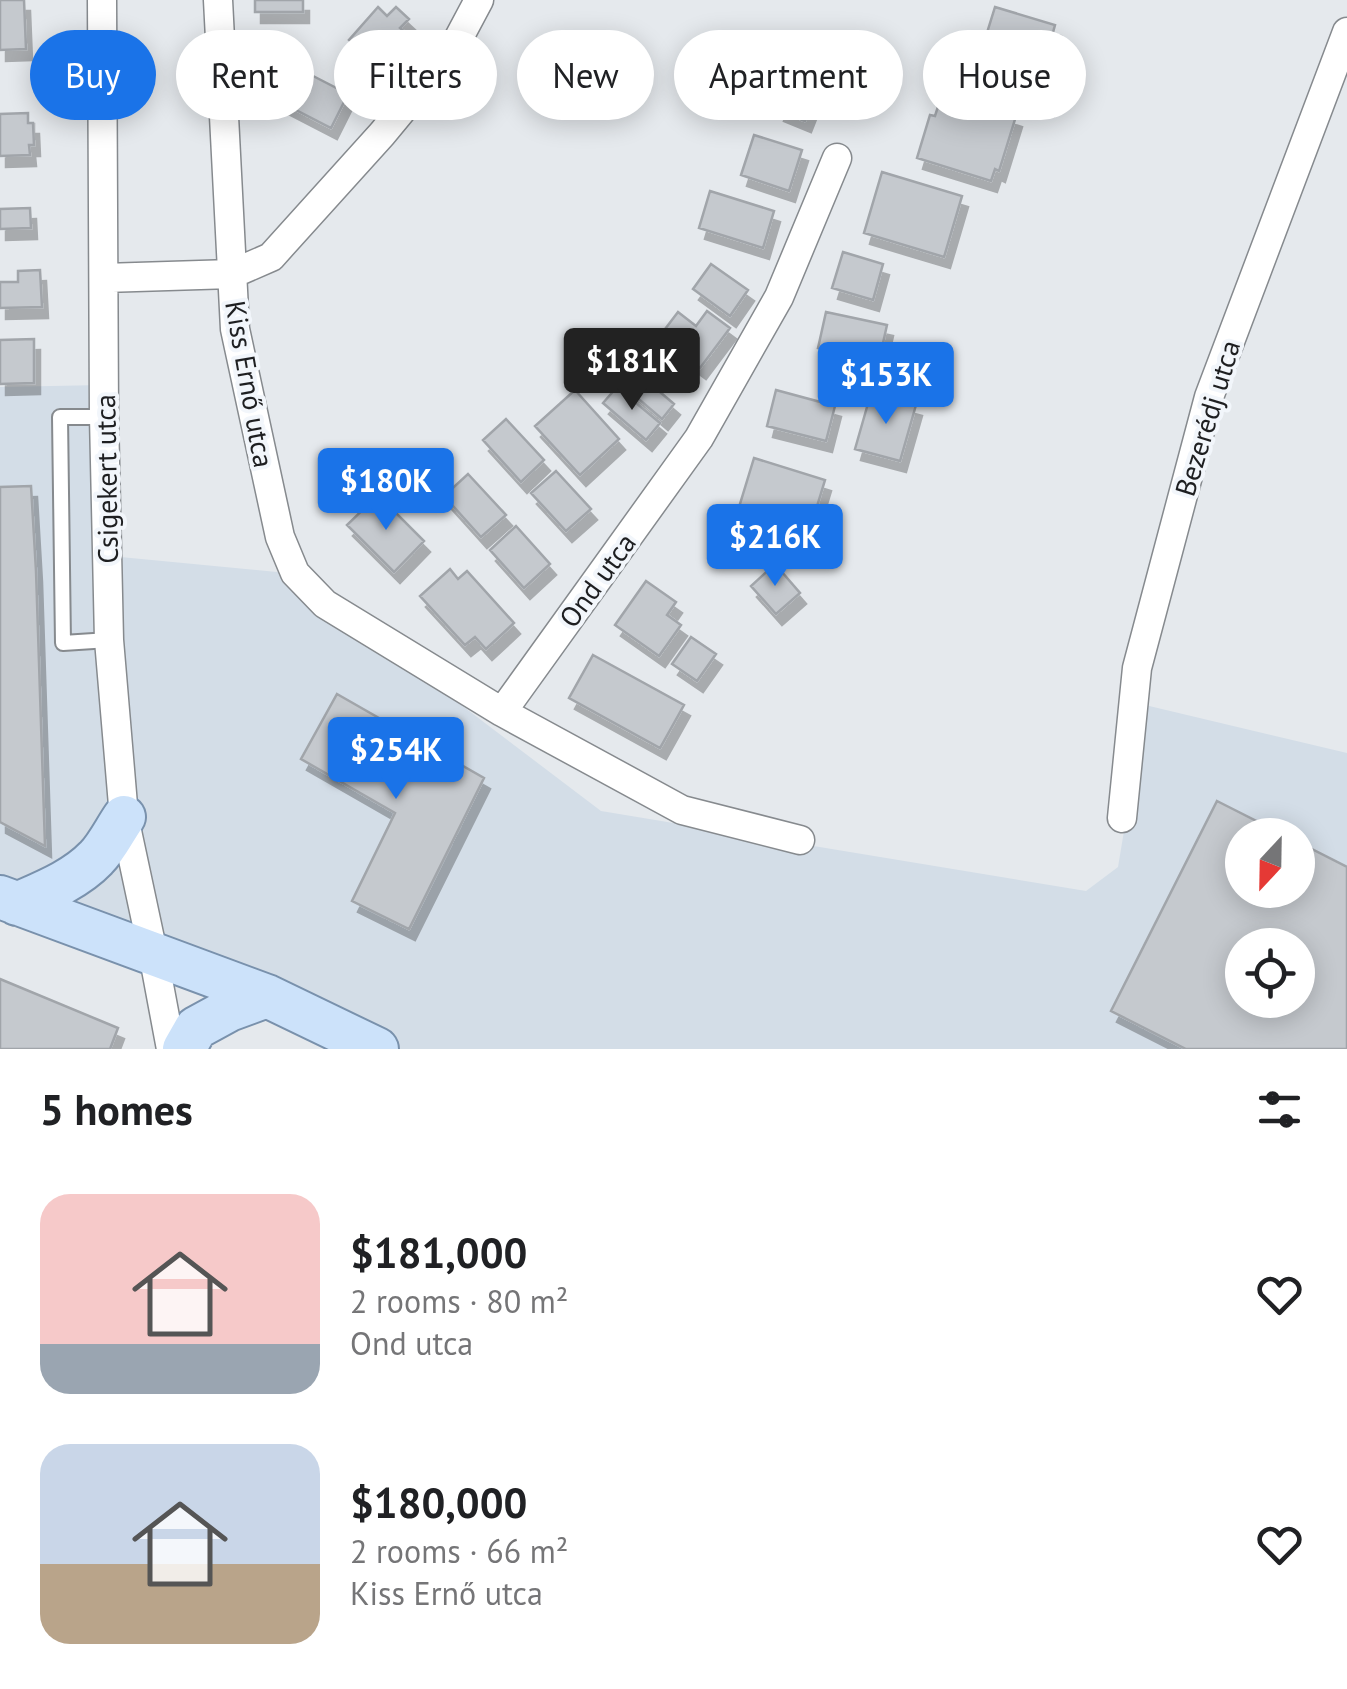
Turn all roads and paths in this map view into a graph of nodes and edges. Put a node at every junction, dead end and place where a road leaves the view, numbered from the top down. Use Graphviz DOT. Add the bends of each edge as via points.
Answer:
graph roads {
  1 [pos="102,0"];
  2 [pos="218,0"];
  3 [pos="479,0"];
  4 [pos="1347,32"];
  5 [pos="837,158"];
  6 [pos="232,274"];
  7 [pos="104,278"];
  8 [pos="104,417"];
  9 [pos="109,640"];
  10 [pos="502,712"];
  11 [pos="124,816"];
  12 [pos="1122,818"];
  13 [pos="800,840"];
  14 [pos="8,900"];
  15 [pos="153,954"];
  16 [pos="267,996"];
  17 [pos="171,1049"];
  18 [pos="184,1049"];
  19 [pos="377,1049"];
  1 -- 7 [label="street, Csigekert utca"];
  2 -- 6 [label="street, Kiss Ernő utca"];
  3 -- 6 [label="street" via="454,47 382,134 272,256"];
  4 -- 12 [label="street, Bezerédj utca" via="1209,397 1137,668"];
  5 -- 10 [label="street, Ond utca" via="779,297 698,438"];
  6 -- 7 [label="street"];
  6 -- 10 [label="street, Kiss Ernő utca" via="235,329 280,537 296,573 325,604"];
  7 -- 8 [label="street, Csigekert utca"];
  8 -- 9 [label="street, Csigekert utca"];
  8 -- 9 [label="lane" via="60,416 63,643"];
  9 -- 11 [label="street, Csigekert utca"];
  10 -- 13 [label="street" via="682,810"];
  11 -- 14 [label="main road" via="84,869"];
  11 -- 15 [label="street, Csigekert utca"];
  14 -- 15 [label="main road"];
  15 -- 16 [label="main road"];
  15 -- 17 [label="street, Csigekert utca"];
  16 -- 18 [label="main road" via="196,1028"];
  16 -- 19 [label="main road"];
}
